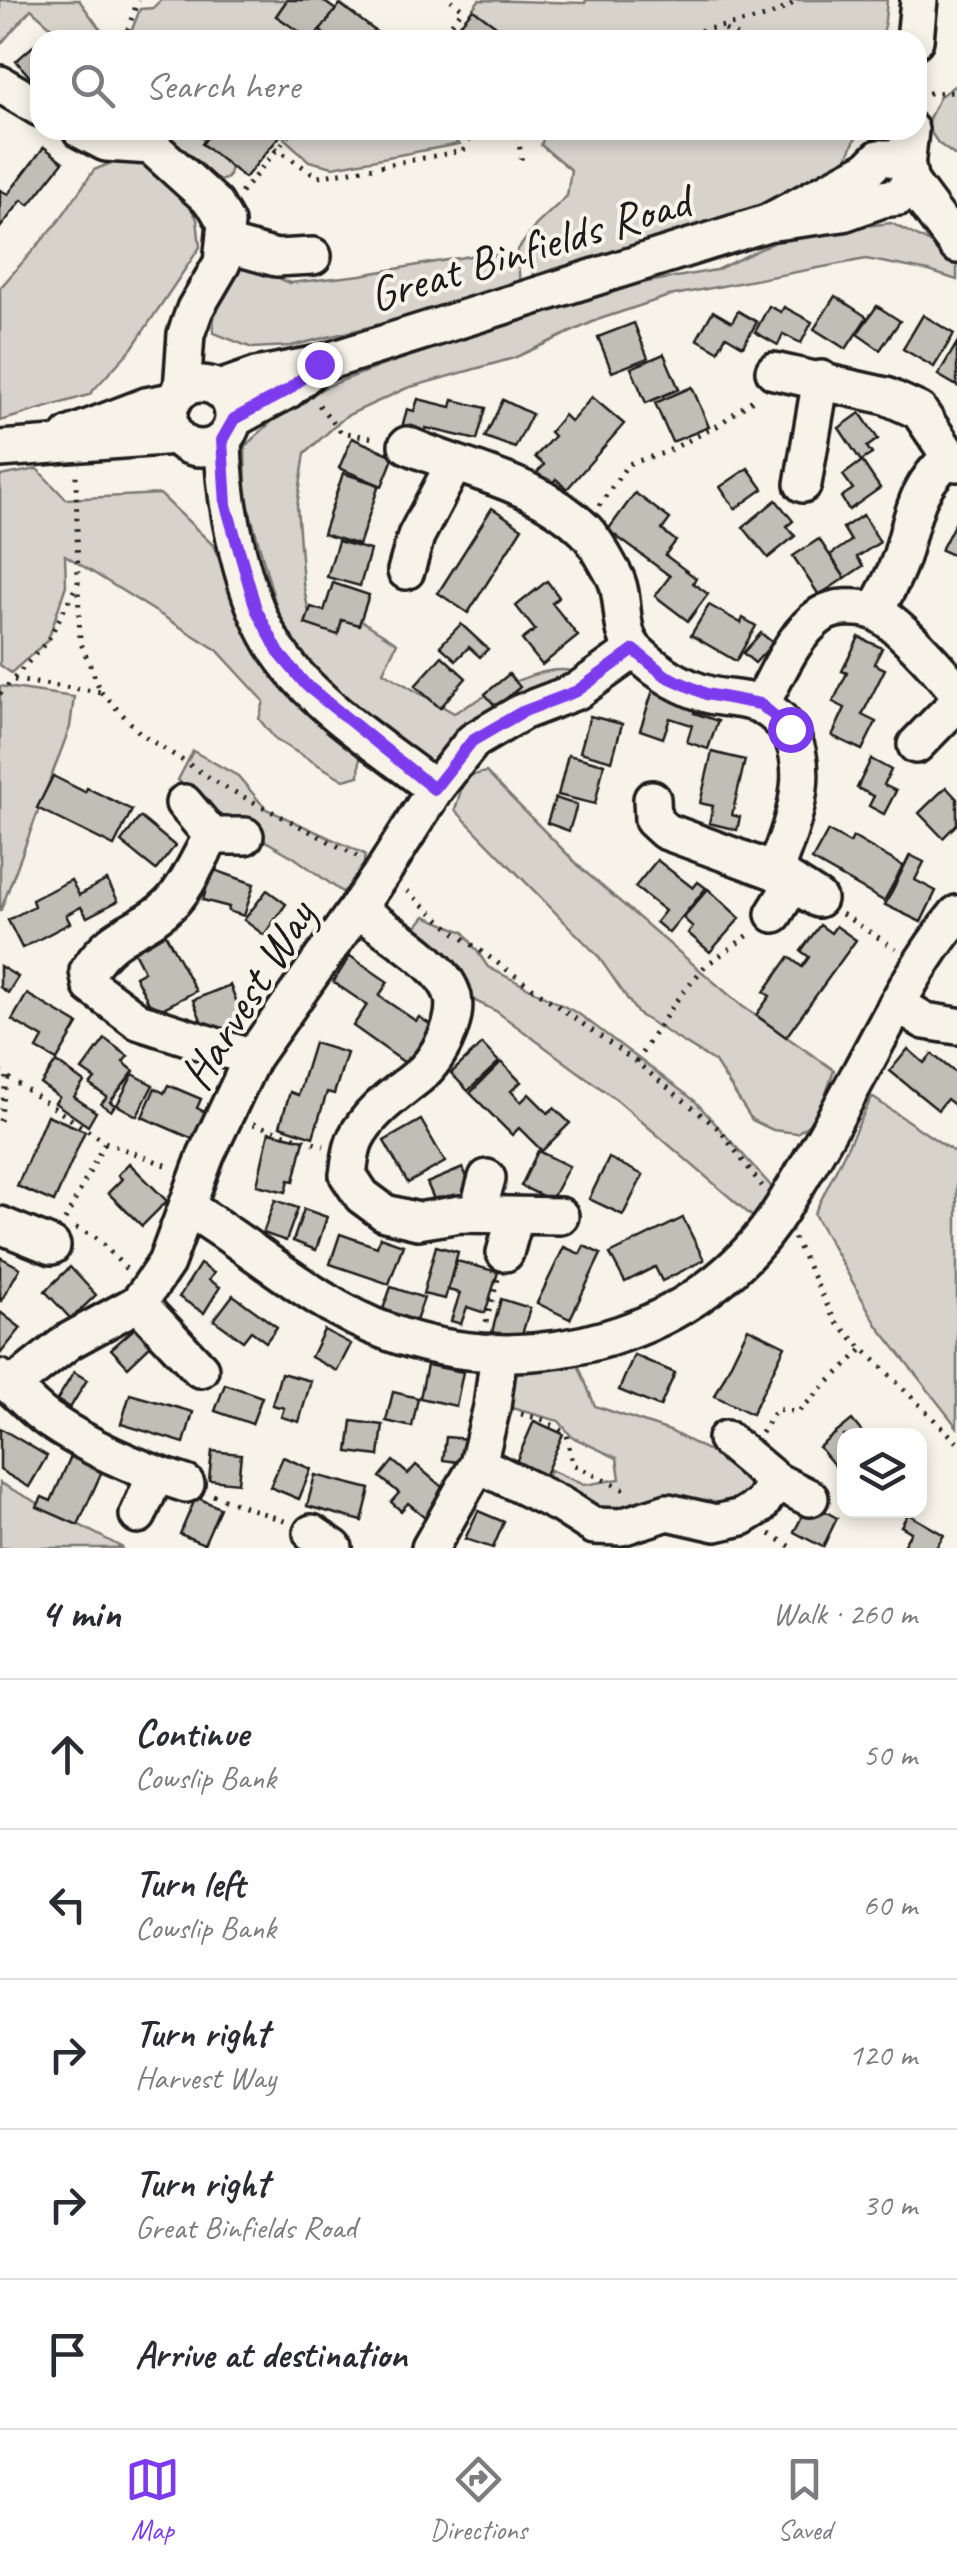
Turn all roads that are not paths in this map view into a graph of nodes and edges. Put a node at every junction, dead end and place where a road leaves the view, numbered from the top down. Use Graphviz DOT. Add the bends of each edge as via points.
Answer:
graph roads {
  1 [pos="919,0"];
  2 [pos="916,30"];
  3 [pos="0,84"];
  4 [pos="30,102"];
  5 [pos="100,140"];
  6 [pos="136,140"];
  7 [pos="158,140"];
  8 [pos="905,140"];
  9 [pos="889,172"];
  10 [pos="953,242"];
  11 [pos="226,244"];
  12 [pos="312,256"];
  13 [pos="774,371"];
  14 [pos="821,379"];
  15 [pos="206,404"];
  16 [pos="182,441"];
  17 [pos="47,444"];
  18 [pos="407,445"];
  19 [pos="0,450"];
  20 [pos="953,460"];
  21 [pos="453,466"];
  22 [pos="803,484"];
  23 [pos="226,505"];
  24 [pos="406,571"];
  25 [pos="874,611"];
  26 [pos="634,650"];
  27 [pos="957,691"];
  28 [pos="957,703"];
  29 [pos="760,704"];
  30 [pos="916,745"];
  31 [pos="434,789"];
  32 [pos="652,799"];
  33 [pos="184,803"];
  34 [pos="795,884"];
  35 [pos="357,909"];
  36 [pos="774,914"];
  37 [pos="957,914"];
  38 [pos="897,1004"];
  39 [pos="957,1026"];
  40 [pos="252,1058"];
  41 [pos="487,1178"];
  42 [pos="193,1193"];
  43 [pos="477,1214"];
  44 [pos="560,1216"];
  45 [pos="515,1217"];
  46 [pos="0,1225"];
  47 [pos="52,1246"];
  48 [pos="506,1253"];
  49 [pos="143,1297"];
  50 [pos="488,1353"];
  51 [pos="200,1369"];
  52 [pos="6,1382"];
  53 [pos="736,1448"];
  54 [pos="478,1464"];
  55 [pos="776,1481"];
  56 [pos="810,1498"];
  57 [pos="138,1515"];
  58 [pos="430,1548"];
  1 -- 2 [label="street"];
  3 -- 4 [label="street"];
  5 -- 6 [label="street"];
  7 -- 11 [label="street" via="215,204 226,223"];
  8 -- 9 [label="street"];
  9 -- 10 [label="street"];
  9 -- 15 [label="street, Great Binfields Road" via="767,224 319,364 288,390"];
  11 -- 12 [label="street" via="276,258"];
  11 -- 15 [label="street" via="186,334"];
  13 -- 14 [label="street"];
  14 -- 20 [label="street" via="919,410"];
  14 -- 22 [label="street"];
  15 -- 16 [label="street" via="169,419"];
  15 -- 16 [label="street, Great Binfields Road" via="209,448"];
  15 -- 17 [label="street, Great Binfields Road" via="100,421"];
  15 -- 23 [label="street"];
  16 -- 17 [label="street, Great Binfields Road"];
  16 -- 23 [label="street"];
  17 -- 19 [label="street, Great Binfields Road"];
  18 -- 21 [label="street"];
  20 -- 25 [label="street" via="932,473 918,496 902,553"];
  21 -- 24 [label="street" via="416,536"];
  21 -- 26 [label="street" via="528,488 586,531 619,584"];
  23 -- 31 [label="street" via="256,609 279,653 306,685"];
  25 -- 27 [label="street"];
  25 -- 29 [label="street" via="822,614"];
  26 -- 29 [label="street" via="693,688"];
  26 -- 31 [label="street, Harvest Way" via="577,691 472,741"];
  28 -- 30 [label="street"];
  29 -- 34 [label="street" via="790,729 798,754"];
  31 -- 35 [label="street, Harvest Way"];
  32 -- 34 [label="street" via="653,820 664,831"];
  33 -- 40 [label="street" via="228,836 173,902 100,952 88,971 91,986 138,1021"];
  34 -- 36 [label="street"];
  35 -- 40 [label="street, Harvest Way"];
  35 -- 43 [label="street" via="430,964 454,1001 438,1054 366,1123 348,1176 384,1213 418,1220"];
  37 -- 38 [label="street"];
  38 -- 39 [label="street" via="925,1021"];
  38 -- 50 [label="street" via="781,1212 743,1259 687,1304 640,1330 588,1345"];
  40 -- 42 [label="street, Harvest Way"];
  41 -- 43 [label="street"];
  42 -- 49 [label="street, Harvest Way" via="166,1264"];
  42 -- 50 [label="street" via="351,1315 388,1332"];
  43 -- 45 [label="street"];
  44 -- 45 [label="street"];
  45 -- 48 [label="street"];
  46 -- 47 [label="street"];
  49 -- 51 [label="street"];
  49 -- 52 [label="street"];
  50 -- 54 [label="street" via="492,1407"];
  52 -- 57 [label="street" via="45,1418 94,1447 171,1479"];
  53 -- 55 [label="street"];
  54 -- 55 [label="street" via="594,1526 620,1527 668,1512 716,1523 742,1517 760,1506"];
  54 -- 58 [label="street"];
  55 -- 56 [label="street"];
}
